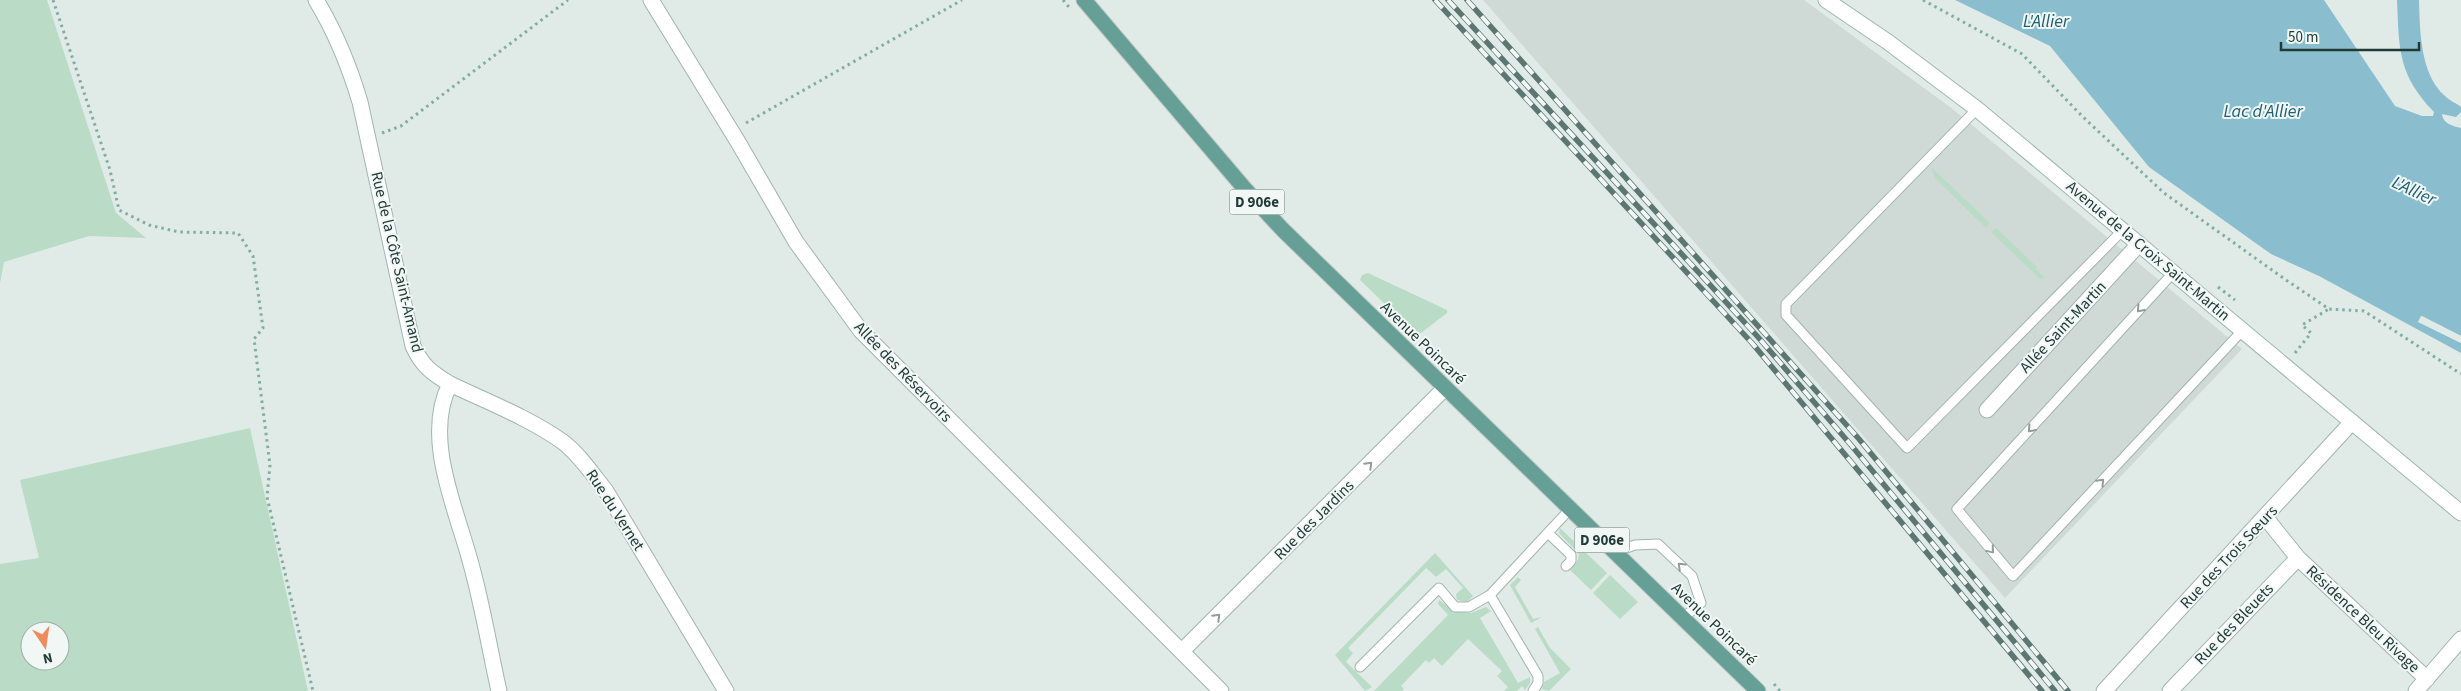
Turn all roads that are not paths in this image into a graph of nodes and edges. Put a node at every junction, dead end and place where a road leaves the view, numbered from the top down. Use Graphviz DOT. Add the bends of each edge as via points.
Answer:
graph roads {
  1 [pos="316,0"];
  2 [pos="651,0"];
  3 [pos="1084,0"];
  4 [pos="1826,0"];
  5 [pos="1977,109"];
  6 [pos="2123,230"];
  7 [pos="2139,244"];
  8 [pos="2173,273"];
  9 [pos="2242,331"];
  10 [pos="450,384"];
  11 [pos="1445,388"];
  12 [pos="1987,410"];
  13 [pos="2352,422"];
  14 [pos="1570,509"];
  15 [pos="2461,513"];
  16 [pos="2266,518"];
  17 [pos="1548,533"];
  18 [pos="1615,552"];
  19 [pos="2298,558"];
  20 [pos="1566,566"];
  21 [pos="1490,595"];
  22 [pos="1683,618"];
  23 [pos="2461,639"];
  24 [pos="1182,651"];
  25 [pos="1360,667"];
  26 [pos="2427,680"];
  27 [pos="499,691"];
  28 [pos="726,691"];
  29 [pos="1221,691"];
  30 [pos="1533,691"];
  31 [pos="1758,691"];
  32 [pos="2104,691"];
  33 [pos="2170,691"];
  34 [pos="2416,691"];
  1 -- 10 [label="street, Rue de la Côte Saint-Amand" via="349,63 413,346 425,368"];
  2 -- 24 [label="street, Allée des Réservoirs" via="796,242 861,332"];
  3 -- 11 [label="main road, Avenue Poincaré / D 906e" via="1283,230"];
  4 -- 5 [label="street, Avenue de la Croix Saint-Martin"];
  5 -- 6 [label="street, Avenue de la Croix Saint-Martin"];
  5 -- 6 [label="lane" via="1786,304 1786,315 1907,448"];
  6 -- 7 [label="street, Avenue de la Croix Saint-Martin"];
  7 -- 8 [label="street, Avenue de la Croix Saint-Martin"];
  7 -- 12 [label="street, Allée Saint-Martin"];
  8 -- 9 [label="street, Avenue de la Croix Saint-Martin"];
  8 -- 9 [label="lane, one-way" via="1957,509 2013,576"];
  9 -- 13 [label="street, Avenue de la Croix Saint-Martin"];
  10 -- 27 [label="street" via="439,420 443,462 454,516 469,557"];
  10 -- 28 [label="street, Rue du Vernet" via="535,425 564,443 584,463 606,491"];
  11 -- 14 [label="main road, Avenue Poincaré / D 906e"];
  24 -- 11 [label="street, Rue des Jardins, one-way"];
  13 -- 15 [label="street, Avenue de la Croix Saint-Martin"];
  13 -- 16 [label="street, Rue des Trois Sœurs"];
  14 -- 17 [label="lane"];
  14 -- 18 [label="main road, Avenue Poincaré / D 906e"];
  16 -- 19 [label="street, Résidence Bleu Rivage"];
  16 -- 32 [label="street, Rue des Trois Sœurs"];
  17 -- 20 [label="lane" via="1571,554 1571,561"];
  17 -- 21 [label="lane"];
  18 -- 22 [label="main road, Avenue Poincaré / D 906e"];
  22 -- 18 [label="lane, one-way" via="1701,603 1692,576 1658,544 1635,545"];
  19 -- 26 [label="street, Résidence Bleu Rivage"];
  19 -- 33 [label="street, Rue des Bleuets"];
  21 -- 25 [label="lane" via="1469,607 1455,607 1439,588"];
  21 -- 30 [label="lane" via="1538,676"];
  22 -- 31 [label="main road, Avenue Poincaré / D 906e"];
  23 -- 26 [label="street, Résidence Bleu Rivage"];
  24 -- 29 [label="street, Allée des Réservoirs"];
  26 -- 34 [label="street, Résidence Bleu Rivage"];
}
